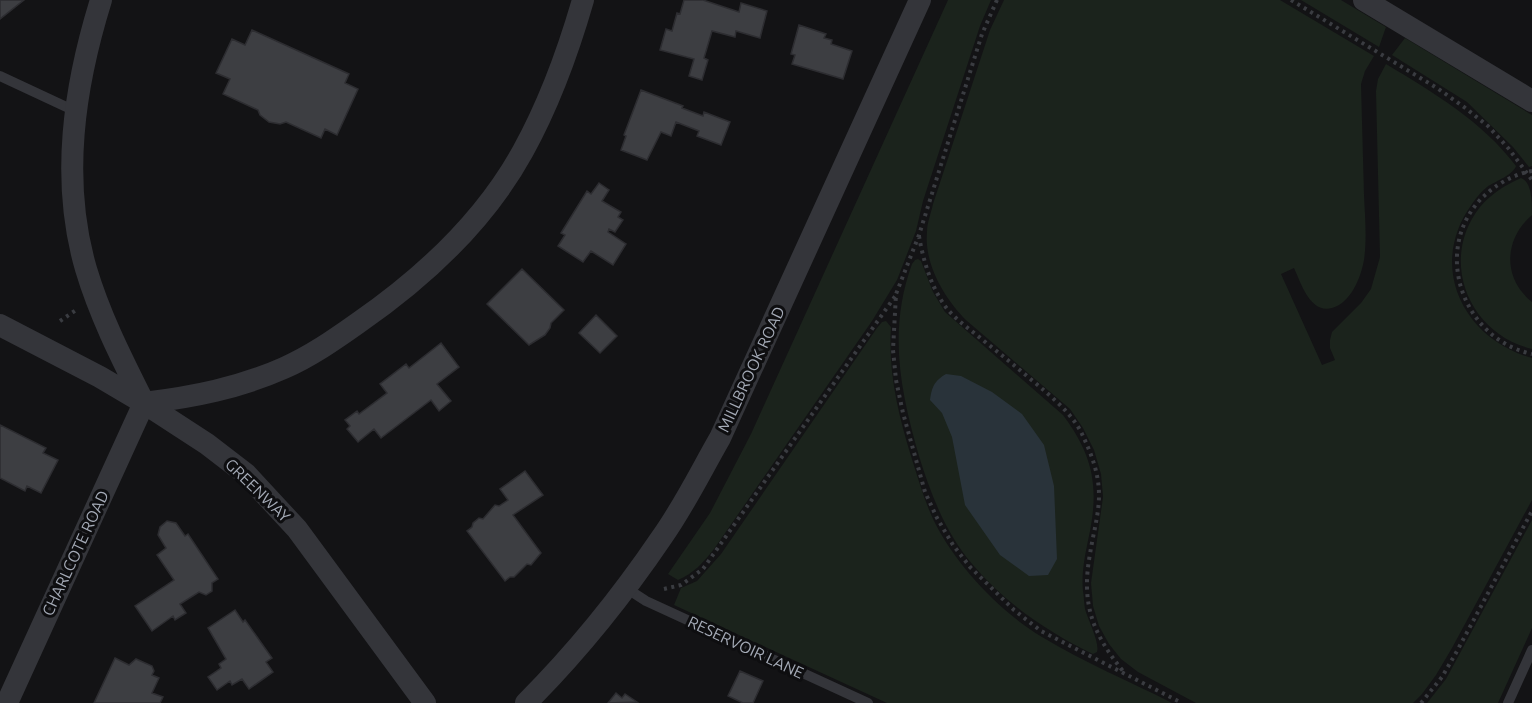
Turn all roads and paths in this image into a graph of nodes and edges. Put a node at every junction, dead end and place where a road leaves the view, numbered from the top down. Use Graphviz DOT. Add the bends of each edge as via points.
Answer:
graph roads {
  1 [pos="101,0"];
  2 [pos="583,0"];
  3 [pos="920,0"];
  4 [pos="997,0"];
  5 [pos="1291,0"];
  6 [pos="1364,0"];
  7 [pos="0,76"];
  8 [pos="1532,101"];
  9 [pos="75,111"];
  10 [pos="1529,171"];
  11 [pos="1532,180"];
  12 [pos="919,235"];
  13 [pos="896,294"];
  14 [pos="79,308"];
  15 [pos="60,321"];
  16 [pos="0,325"];
  17 [pos="1532,354"];
  18 [pos="144,403"];
  19 [pos="1532,511"];
  20 [pos="626,588"];
  21 [pos="660,591"];
  22 [pos="1532,650"];
  23 [pos="1125,672"];
  24 [pos="7,703"];
  25 [pos="425,703"];
  26 [pos="526,703"];
  27 [pos="868,703"];
  28 [pos="1182,703"];
  29 [pos="1420,703"];
  30 [pos="1508,703"];
  1 -- 9 [label="street" via="88,42"];
  2 -- 18 [label="street" via="565,58 522,152 486,206 414,282 324,346 284,368 194,397"];
  3 -- 20 [label="street, MILLBROOK ROAD" via="720,438 663,536"];
  4 -- 12 [label="path" via="979,43"];
  5 -- 10 [label="path" via="1464,107 1488,126"];
  6 -- 8 [label="street"];
  7 -- 9 [label="lane"];
  9 -- 18 [label="street" via="72,179 81,246 99,306"];
  10 -- 11 [label="path"];
  10 -- 17 [label="path" via="1503,181 1474,208 1463,227 1456,270 1470,311 1483,328 1500,342"];
  12 -- 13 [label="path"];
  12 -- 23 [label="path" via="929,273 948,310 1066,412 1080,430 1096,472 1099,495 1086,583 1089,606 1105,649"];
  13 -- 21 [label="path" via="704,569 681,585"];
  13 -- 23 [label="path" via="893,350 903,413 925,492 953,545 991,589 1041,631"];
  14 -- 15 [label="path"];
  16 -- 18 [label="street, GREENWAY"];
  18 -- 24 [label="street, CHARLCOTE ROAD"];
  18 -- 25 [label="street, GREENWAY" via="207,444 253,482 297,530"];
  19 -- 29 [label="path" via="1442,677"];
  20 -- 26 [label="street, MILLBROOK ROAD"];
  20 -- 27 [label="lane, RESERVOIR LANE" via="646,601"];
  22 -- 30 [label="lane"];
  23 -- 28 [label="path"];
}
